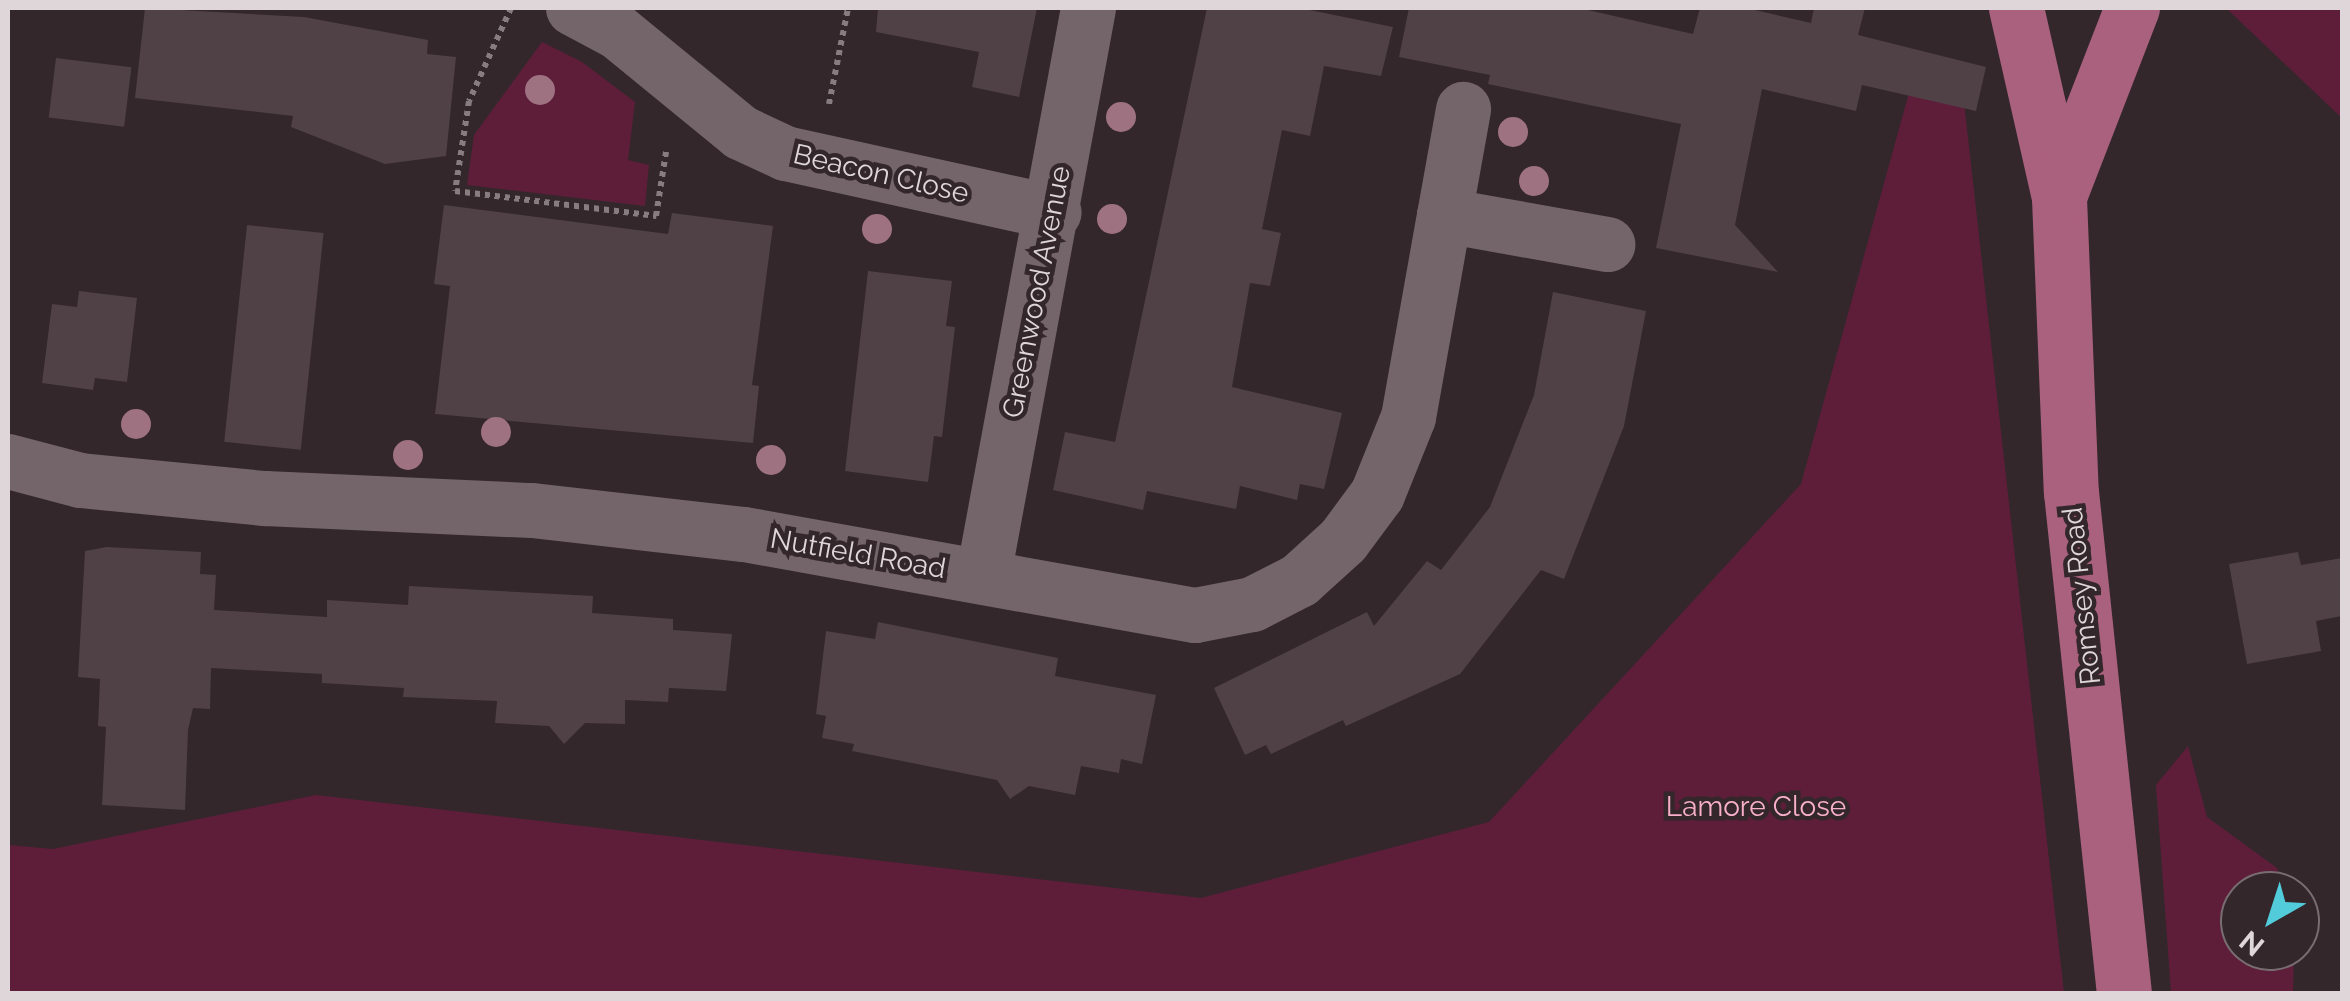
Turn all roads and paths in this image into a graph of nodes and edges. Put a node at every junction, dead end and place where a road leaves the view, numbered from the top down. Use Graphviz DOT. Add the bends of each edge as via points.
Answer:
graph roads {
  1 [pos="511,8"];
  2 [pos="572,8"];
  3 [pos="848,8"];
  4 [pos="1088,8"];
  5 [pos="2016,8"];
  6 [pos="2132,8"];
  7 [pos="678,82"];
  8 [pos="1464,109"];
  9 [pos="818,164"];
  10 [pos="2059,198"];
  11 [pos="1054,212"];
  12 [pos="1444,216"];
  13 [pos="1607,244"];
  14 [pos="8,461"];
  15 [pos="983,575"];
  16 [pos="2124,994"];
  1 -- 7 [label="path" via="469,101 455,191 656,216"];
  2 -- 7 [label="street, Beacon Close" via="618,32"];
  3 -- 9 [label="path"];
  4 -- 11 [label="street, Greenwood Avenue"];
  5 -- 10 [label="main road, Romsey Road"];
  6 -- 10 [label="main road, Romsey Road"];
  7 -- 9 [label="street, Beacon Close" via="740,132"];
  8 -- 12 [label="street, Nutfield Road"];
  9 -- 11 [label="street, Beacon Close"];
  10 -- 16 [label="main road, Romsey Road" via="2071,492"];
  11 -- 15 [label="street, Greenwood Avenue"];
  12 -- 13 [label="street"];
  12 -- 15 [label="street, Nutfield Road" via="1400,438 1377,494 1343,540 1300,580 1252,604 1195,614"];
  14 -- 15 [label="street, Nutfield Road" via="136,486 532,510 744,534"];
}
